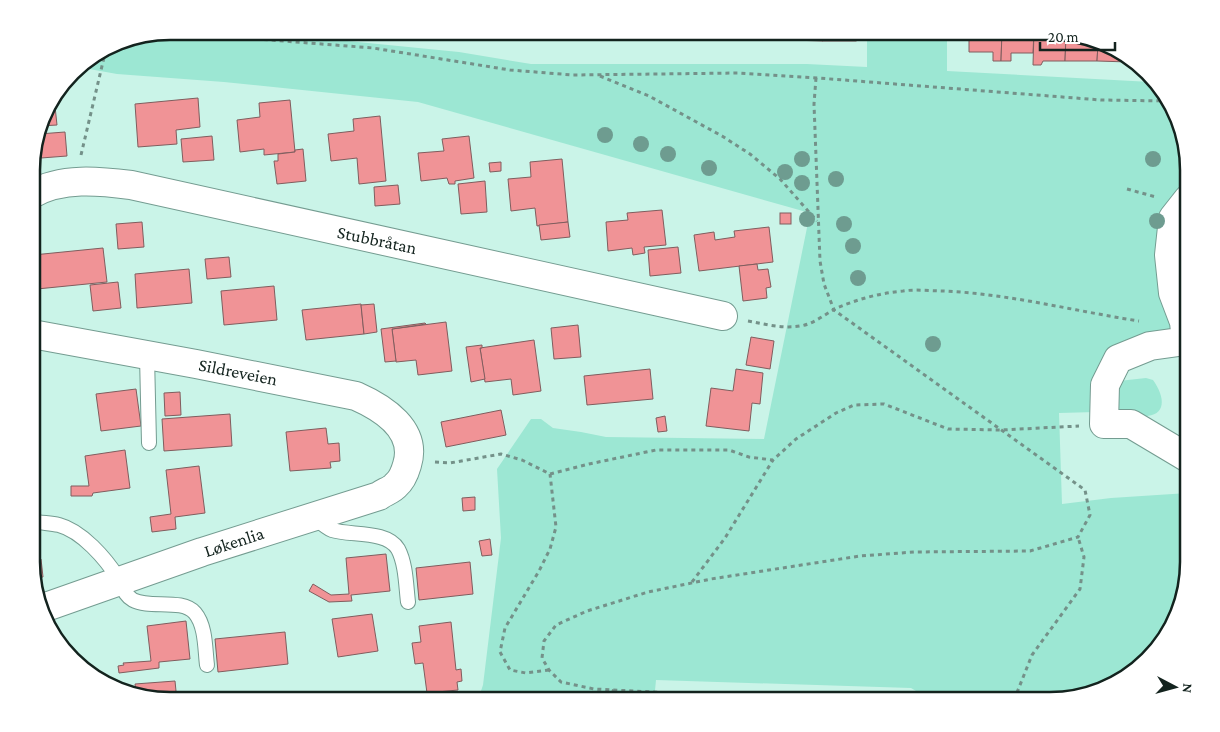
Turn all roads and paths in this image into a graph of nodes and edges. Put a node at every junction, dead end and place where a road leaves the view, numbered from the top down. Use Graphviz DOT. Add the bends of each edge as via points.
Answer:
graph roads {
  1 [pos="270,40"];
  2 [pos="104,58"];
  3 [pos="597,75"];
  4 [pos="816,78"];
  5 [pos="1160,101"];
  6 [pos="75,182"];
  7 [pos="40,190"];
  8 [pos="1180,209"];
  9 [pos="818,222"];
  10 [pos="834,310"];
  11 [pos="1180,311"];
  12 [pos="722,316"];
  13 [pos="1180,322"];
  14 [pos="40,336"];
  15 [pos="1180,342"];
  16 [pos="147,356"];
  17 [pos="1104,424"];
  18 [pos="1001,430"];
  19 [pos="149,442"];
  20 [pos="1180,453"];
  21 [pos="409,458"];
  22 [pos="773,460"];
  23 [pos="550,474"];
  24 [pos="313,516"];
  25 [pos="40,522"];
  26 [pos="1078,537"];
  27 [pos="120,581"];
  28 [pos="692,583"];
  29 [pos="408,602"];
  30 [pos="48,606"];
  31 [pos="208,665"];
  32 [pos="549,670"];
  33 [pos="614,688"];
  34 [pos="613,692"];
  35 [pos="687,692"];
  36 [pos="1017,692"];
  1 -- 3 [label="path" via="373,48 510,70"];
  2 -- 6 [label="path"];
  3 -- 4 [label="path" via="739,73"];
  3 -- 9 [label="path" via="649,96 750,154 780,179"];
  4 -- 5 [label="path" via="1101,100"];
  4 -- 9 [label="path"];
  6 -- 7 [label="street, Stubbråtan"];
  6 -- 12 [label="street, Stubbråtan" via="131,185"];
  8 -- 11 [label="street" via="1173,218 1169,255 1173,293"];
  9 -- 10 [label="path" via="824,284"];
  10 -- 12 [label="path" via="802,326 784,328"];
  10 -- 13 [label="path" via="876,295 916,290 1009,297 1103,316 1145,322"];
  10 -- 18 [label="path"];
  14 -- 16 [label="street, Sildreveien"];
  15 -- 17 [label="street" via="1150,346 1118,359 1105,385"];
  16 -- 19 [label="lane"];
  16 -- 21 [label="street, Sildreveien" via="356,396 376,405 404,432"];
  17 -- 18 [label="path"];
  17 -- 20 [label="street" via="1131,424"];
  18 -- 22 [label="path" via="948,429 884,404 854,405 796,439"];
  18 -- 26 [label="path" via="1085,490 1090,515"];
  21 -- 23 [label="path" via="450,463 501,454"];
  21 -- 24 [label="street, Løkenlia" via="404,475 396,486 379,496"];
  22 -- 23 [label="path" via="729,450 656,450"];
  22 -- 28 [label="path" via="725,538"];
  23 -- 32 [label="path" via="556,528 539,571 505,628 500,652 510,670 526,674"];
  24 -- 27 [label="street, Løkenlia"];
  24 -- 29 [label="lane" via="333,530 392,542 401,557"];
  25 -- 27 [label="lane" via="61,526 84,539"];
  26 -- 28 [label="path" via="1030,551 860,556"];
  26 -- 36 [label="path" via="1084,557 1080,589 1032,655"];
  27 -- 30 [label="street, Løkenlia"];
  27 -- 31 [label="lane" via="132,600 186,607 195,613 202,624"];
  28 -- 32 [label="path" via="648,592 556,624 544,641 542,658"];
  32 -- 33 [label="path" via="561,682 594,689"];
  33 -- 34 [label="path"];
  33 -- 35 [label="path"];
}
